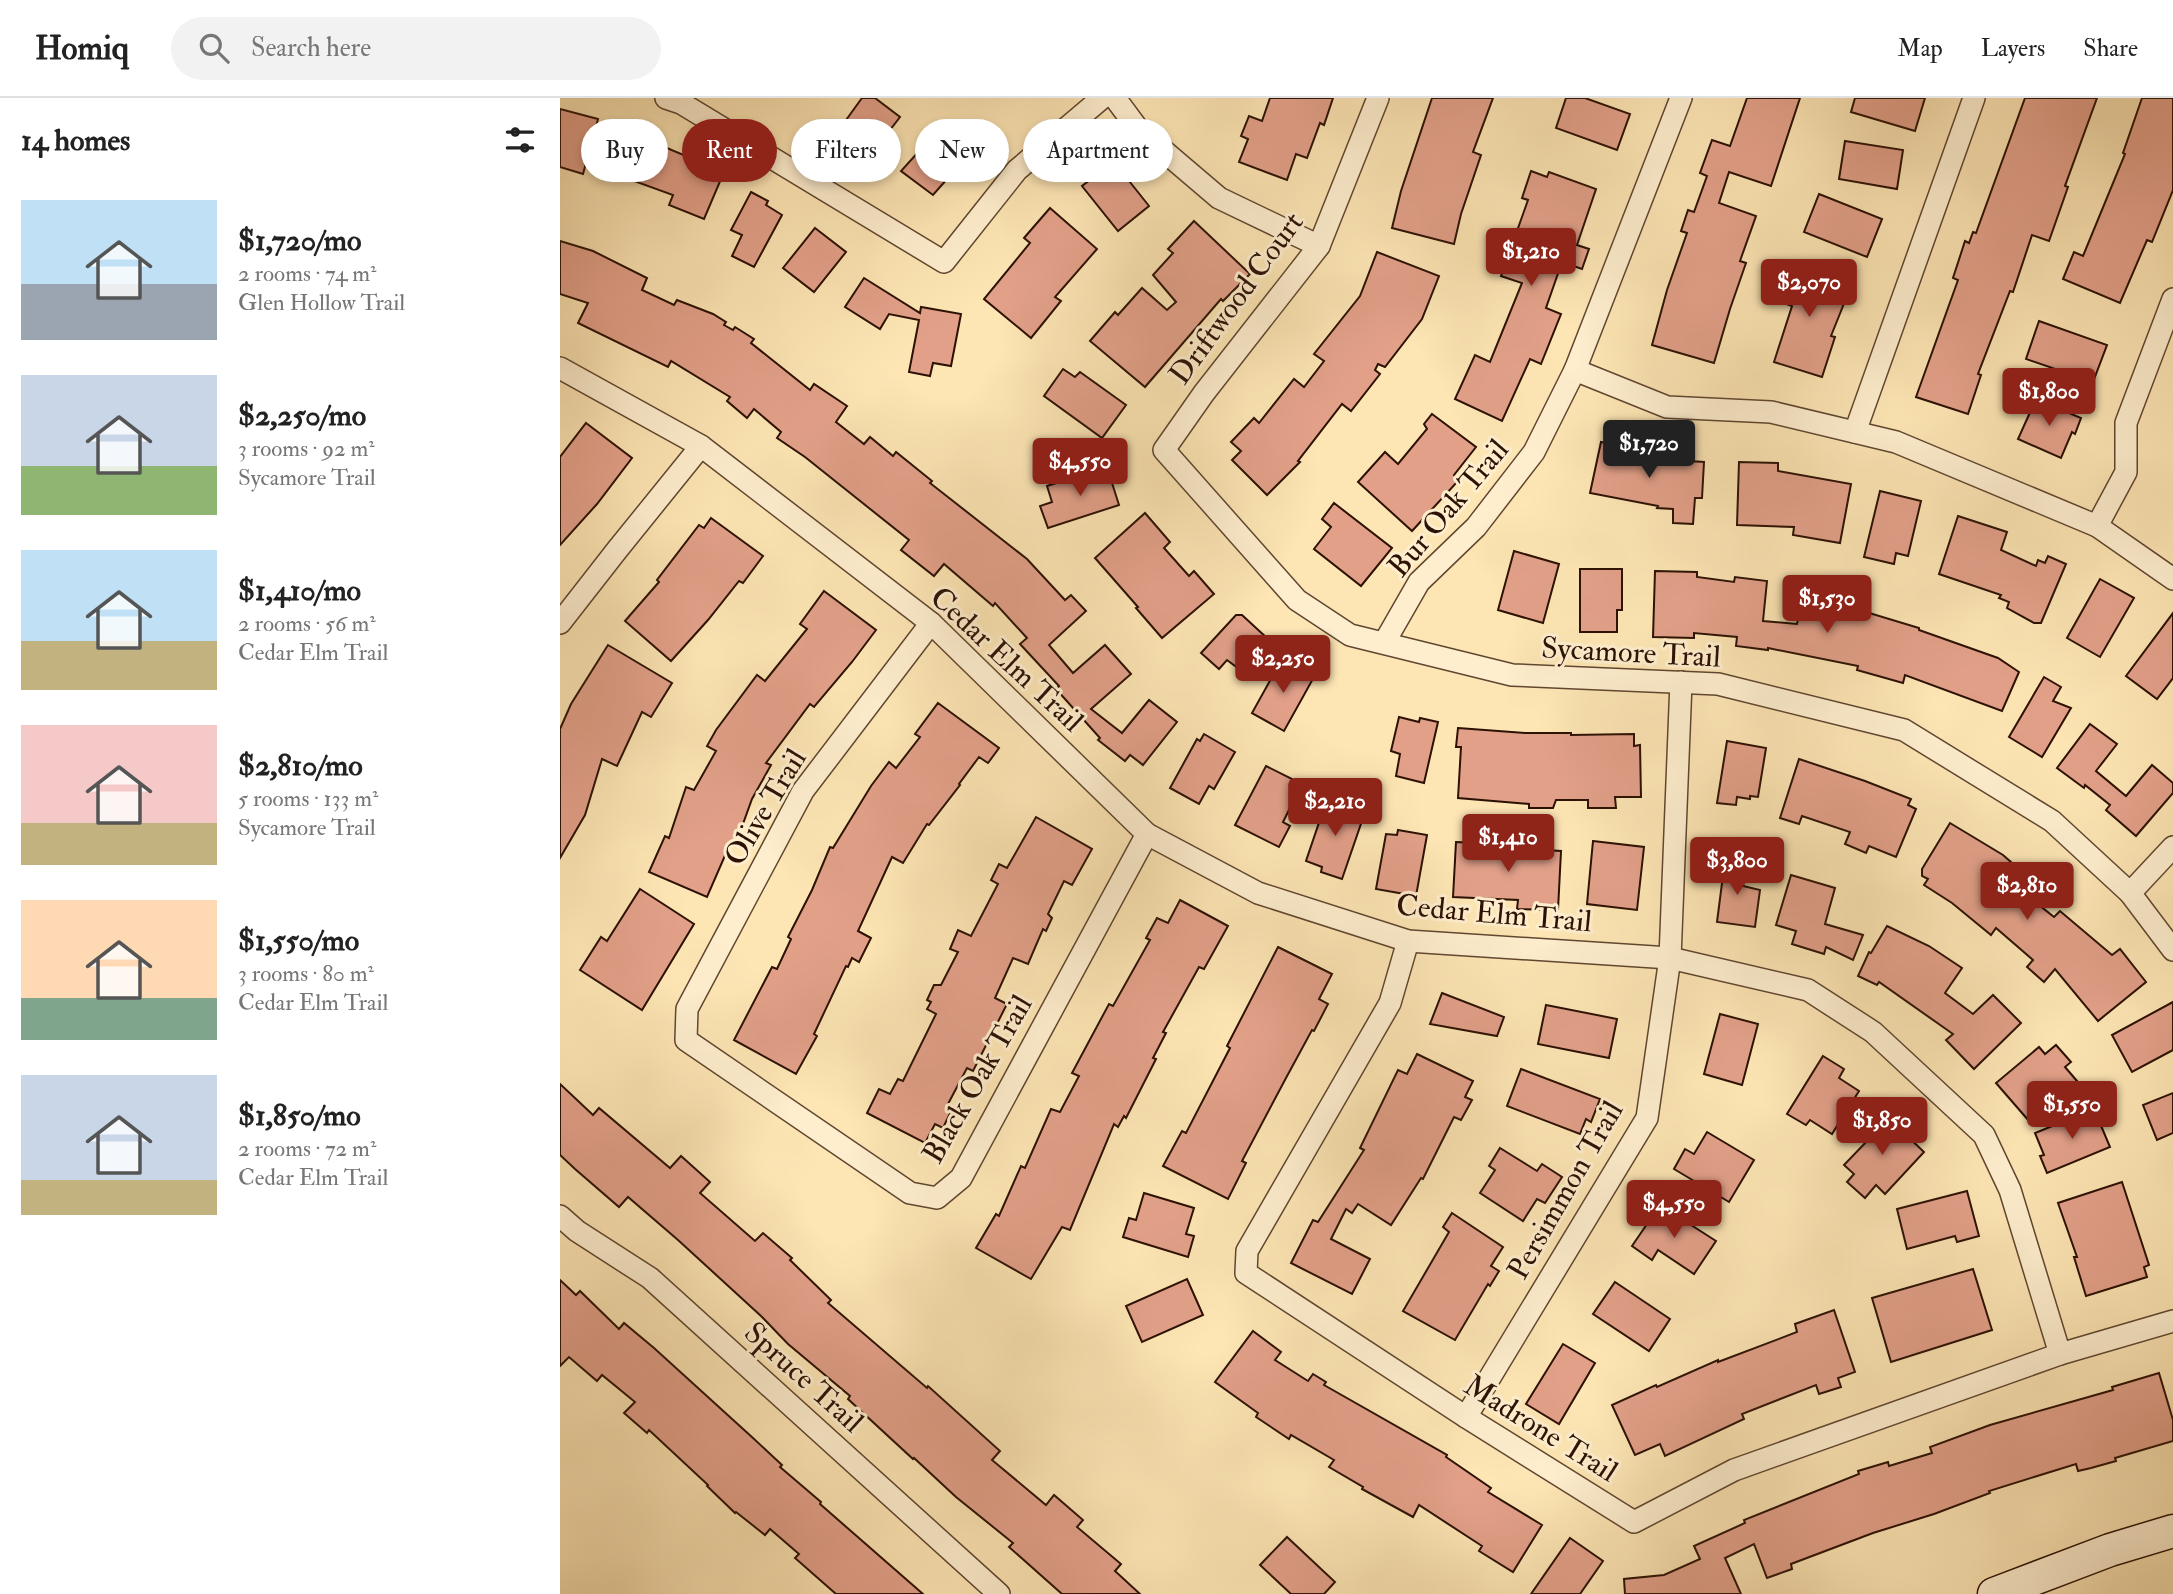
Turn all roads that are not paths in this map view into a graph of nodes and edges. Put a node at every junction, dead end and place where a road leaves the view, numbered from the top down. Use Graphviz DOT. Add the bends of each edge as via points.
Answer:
graph roads {
  1 [pos="666,98"];
  2 [pos="1102,98"];
  3 [pos="1115,98"];
  4 [pos="1378,98"];
  5 [pos="1681,98"];
  6 [pos="1974,98"];
  7 [pos="1319,246"];
  8 [pos="2173,299"];
  9 [pos="560,368"];
  10 [pos="1575,370"];
  11 [pos="1854,432"];
  12 [pos="701,446"];
  13 [pos="1164,450"];
  14 [pos="2097,526"];
  15 [pos="2173,579"];
  16 [pos="560,623"];
  17 [pos="931,623"];
  18 [pos="1384,643"];
  19 [pos="1681,682"];
  20 [pos="1147,834"];
  21 [pos="2173,847"];
  22 [pos="2130,893"];
  23 [pos="1408,941"];
  24 [pos="2173,950"];
  25 [pos="1671,958"];
  26 [pos="686,1040"];
  27 [pos="560,1216"];
  28 [pos="2173,1321"];
  29 [pos="2060,1354"];
  30 [pos="1466,1417"];
  31 [pos="2173,1531"];
  32 [pos="999,1594"];
  33 [pos="1994,1594"];
  1 -- 2 [label="street" via="944,262 1017,170"];
  3 -- 7 [label="street" via="1138,128 1219,198"];
  4 -- 7 [label="street, Driftwood Court"];
  5 -- 10 [label="street, Bur Oak Trail"];
  6 -- 11 [label="street"];
  7 -- 13 [label="street, Driftwood Court"];
  8 -- 14 [label="street" via="2126,423 2126,472"];
  9 -- 12 [label="street, Cedar Elm Trail"];
  10 -- 11 [label="street" via="1667,407 1771,412"];
  10 -- 18 [label="street, Bur Oak Trail" via="1534,452 1476,527 1419,582"];
  11 -- 14 [label="street" via="1896,442"];
  12 -- 16 [label="street"];
  12 -- 17 [label="street, Cedar Elm Trail"];
  13 -- 18 [label="street, Sycamore Trail" via="1297,600 1350,635"];
  14 -- 15 [label="street"];
  17 -- 20 [label="street, Cedar Elm Trail"];
  17 -- 26 [label="street, Olive Trail" via="803,791 688,1009"];
  18 -- 19 [label="street, Sycamore Trail" via="1512,675"];
  19 -- 22 [label="street, Sycamore Trail" via="1718,684 1904,730 2052,821"];
  19 -- 25 [label="street, Persimmon Trail"];
  20 -- 23 [label="street, Cedar Elm Trail" via="1258,893"];
  20 -- 26 [label="street, Black Oak Trail" via="961,1178 936,1198 910,1193"];
  21 -- 22 [label="street"];
  22 -- 24 [label="street, Sycamore Trail"];
  23 -- 25 [label="street, Cedar Elm Trail"];
  23 -- 30 [label="street, Madrone Trail" via="1390,1003 1247,1251 1246,1273"];
  25 -- 29 [label="street, Cedar Elm Trail" via="1808,990 1873,1032 1984,1135 2010,1190"];
  25 -- 30 [label="street, Persimmon Trail" via="1647,1118"];
  27 -- 32 [label="street, Spruce Trail" via="650,1278"];
  28 -- 29 [label="street, Madrone Trail"];
  29 -- 30 [label="street, Madrone Trail" via="1734,1470 1634,1522"];
  31 -- 33 [label="main road"];
}
